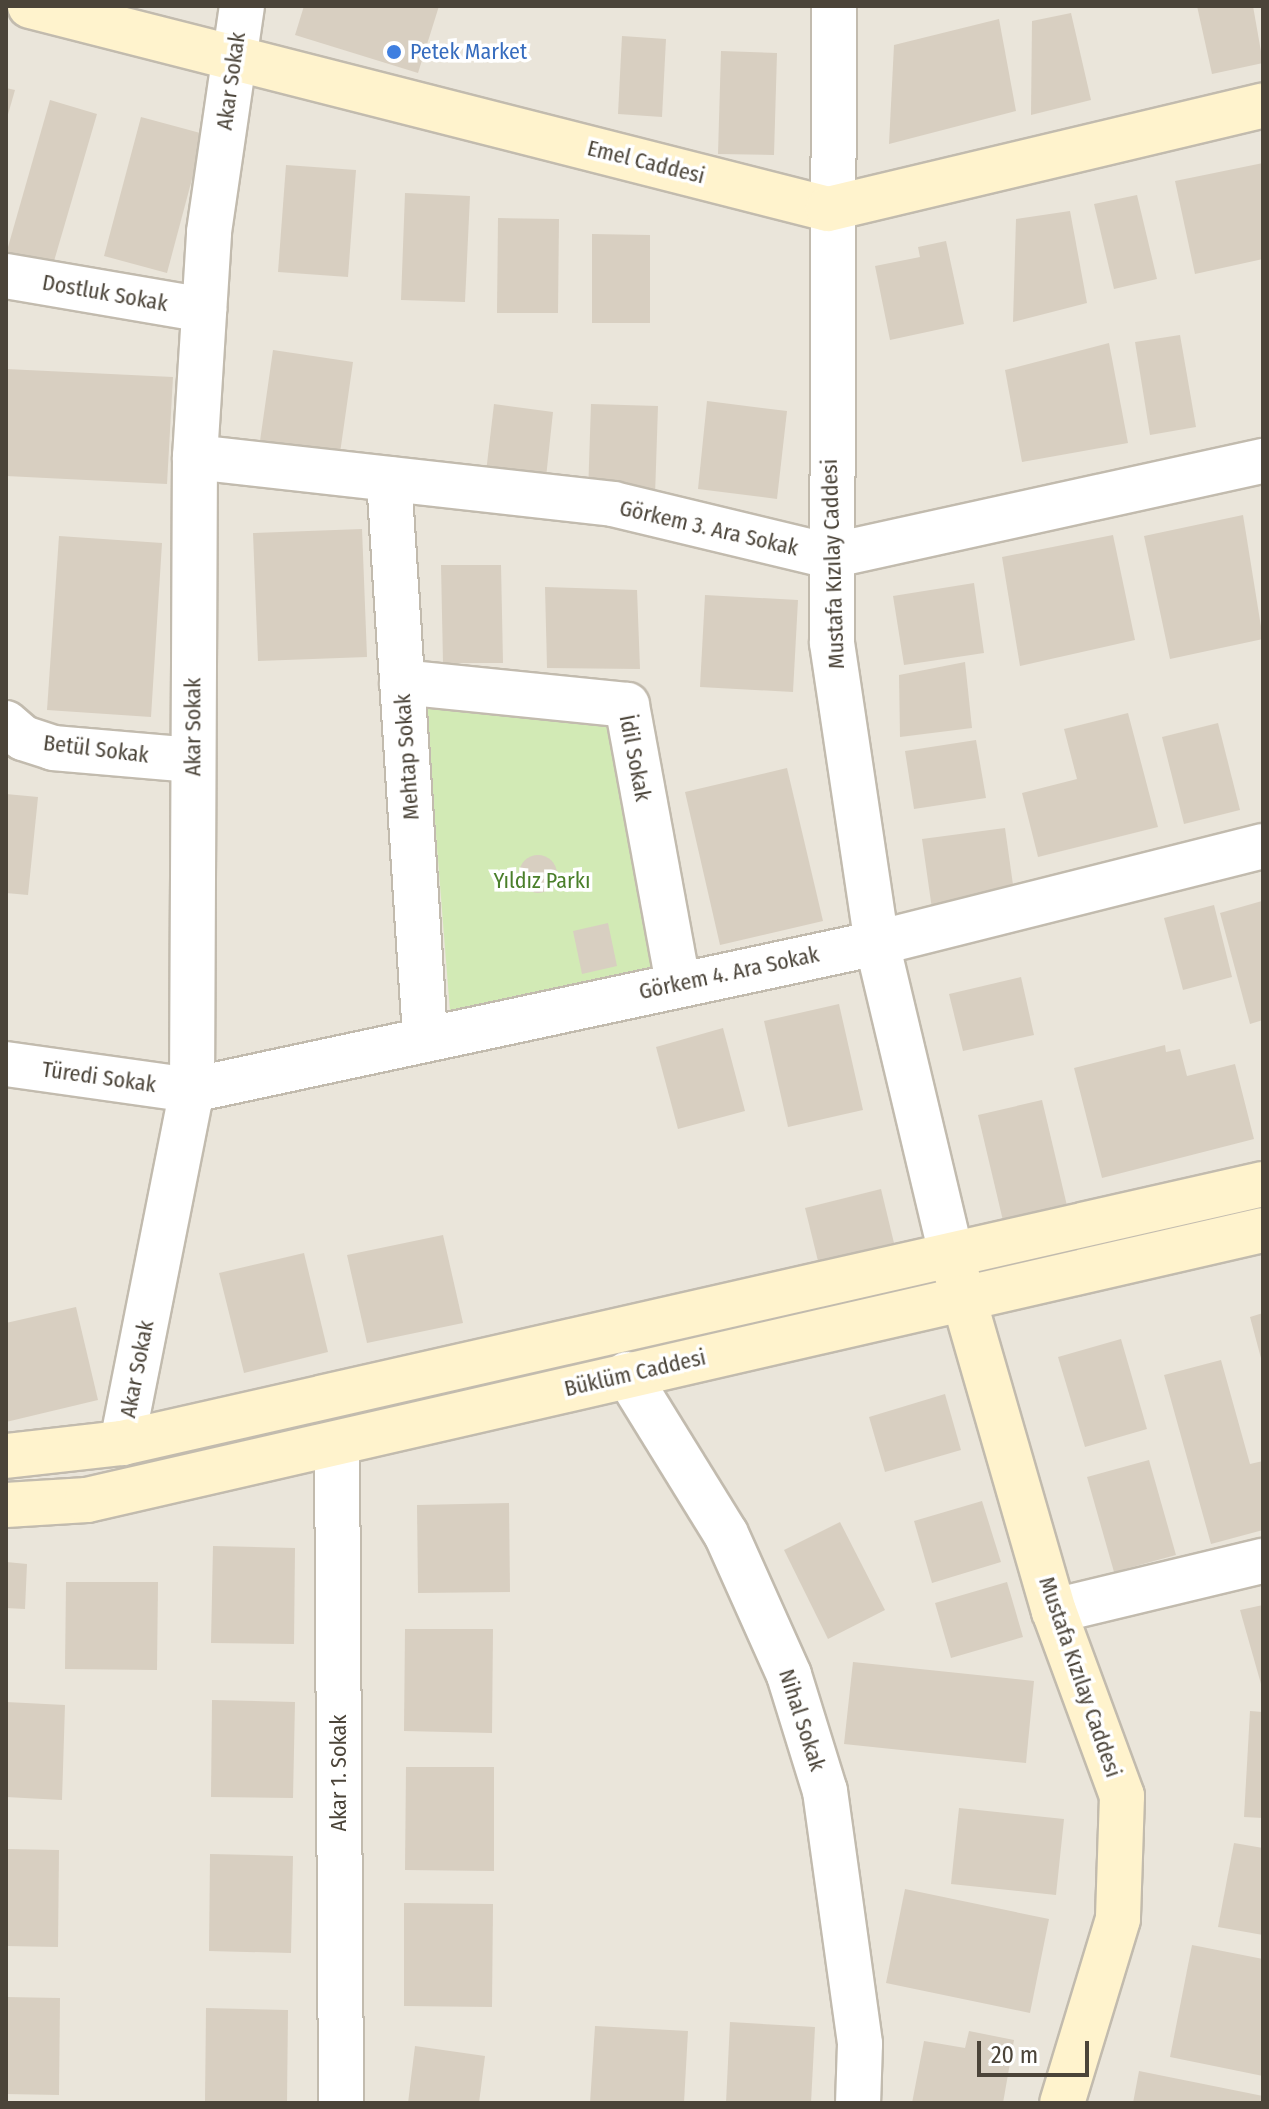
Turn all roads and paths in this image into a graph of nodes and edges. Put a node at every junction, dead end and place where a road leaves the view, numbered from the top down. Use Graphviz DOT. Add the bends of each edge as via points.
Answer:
graph roads {
  1 [pos="30,6"];
  2 [pos="242,6"];
  3 [pos="834,6"];
  4 [pos="234,57"];
  5 [pos="1263,105"];
  6 [pos="828,209"];
  7 [pos="6,276"];
  8 [pos="204,310"];
  9 [pos="195,457"];
  10 [pos="1263,461"];
  11 [pos="389,479"];
  12 [pos="830,556"];
  13 [pos="402,682"];
  14 [pos="6,723"];
  15 [pos="192,760"];
  16 [pos="1263,846"];
  17 [pos="877,943"];
  18 [pos="678,983"];
  19 [pos="425,1035"];
  20 [pos="6,1064"];
  21 [pos="192,1090"];
  22 [pos="1263,1184"];
  23 [pos="1263,1230"];
  24 [pos="951,1254"];
  25 [pos="964,1301"];
  26 [pos="627,1374"];
  27 [pos="122,1443"];
  28 [pos="337,1444"];
  29 [pos="6,1456"];
  30 [pos="6,1505"];
  31 [pos="1263,1561"];
  32 [pos="1054,1611"];
  33 [pos="341,2103"];
  34 [pos="858,2103"];
  35 [pos="1062,2103"];
  1 -- 4 [label="main road, Emel Caddesi"];
  2 -- 4 [label="street, Akar Sokak"];
  3 -- 6 [label="street, Mustafa Kızılay Caddesi"];
  4 -- 6 [label="main road, Emel Caddesi"];
  4 -- 8 [label="street, Akar Sokak"];
  5 -- 6 [label="main road, Emel Caddesi"];
  6 -- 12 [label="street, Mustafa Kızılay Caddesi"];
  7 -- 8 [label="street, Dostluk Sokak"];
  8 -- 9 [label="street, Akar Sokak"];
  9 -- 11 [label="street, Görkem 3. Ara Sokak"];
  9 -- 15 [label="street, Akar Sokak"];
  10 -- 12 [label="street, Görkem 3. Ara Sokak"];
  11 -- 12 [label="street, Görkem 3. Ara Sokak" via="613,504"];
  11 -- 13 [label="street, Mehtap Sokak"];
  12 -- 17 [label="street, Mustafa Kızılay Caddesi" via="832,643"];
  13 -- 18 [label="street, İdil Sokak" via="627,705"];
  13 -- 19 [label="street, Mehtap Sokak"];
  14 -- 15 [label="street, Betül Sokak" via="23,738 53,748"];
  15 -- 21 [label="street, Akar Sokak"];
  16 -- 17 [label="street, Görkem 4. Ara Sokak"];
  17 -- 18 [label="street, Görkem 4. Ara Sokak"];
  17 -- 24 [label="street, Mustafa Kızılay Caddesi"];
  18 -- 19 [label="street, Görkem 4. Ara Sokak"];
  19 -- 21 [label="street, Görkem 4. Ara Sokak"];
  20 -- 21 [label="street, Türedi Sokak"];
  21 -- 27 [label="street, Akar Sokak"];
  22 -- 24 [label="main road, Büklüm Caddesi"];
  23 -- 25 [label="main road, Büklüm Caddesi"];
  24 -- 25 [label="main road, Mustafa Kızılay Caddesi"];
  24 -- 27 [label="main road, Büklüm Caddesi"];
  25 -- 26 [label="main road, Büklüm Caddesi"];
  25 -- 32 [label="main road, Mustafa Kızılay Caddesi"];
  26 -- 28 [label="main road, Büklüm Caddesi"];
  26 -- 34 [label="street, Nihal Sokak" via="726,1534 793,1690 825,1791 860,2044"];
  27 -- 29 [label="main road, Büklüm Caddesi"];
  28 -- 30 [label="main road, Büklüm Caddesi" via="87,1500"];
  28 -- 33 [label="street, Akar 1. Sokak"];
  31 -- 32 [label="street"];
  32 -- 35 [label="main road, Mustafa Kızılay Caddesi" via="1122,1796 1118,1919"];
}
